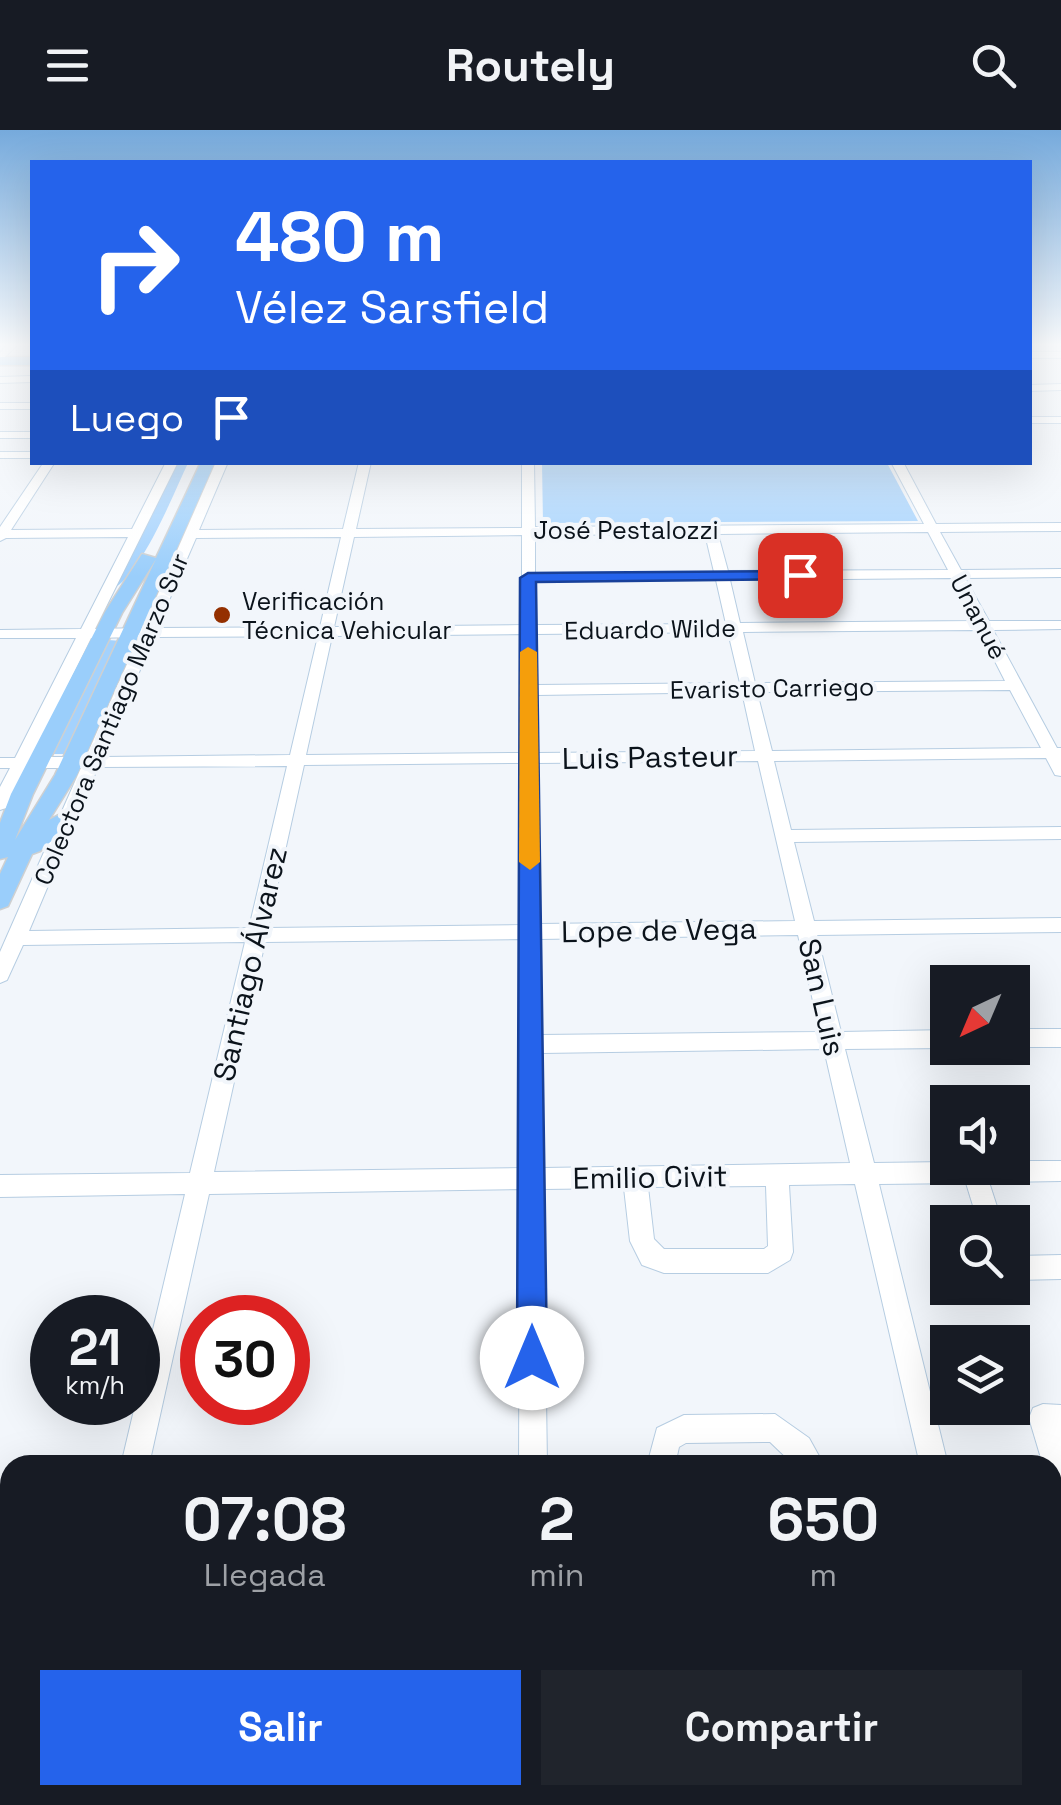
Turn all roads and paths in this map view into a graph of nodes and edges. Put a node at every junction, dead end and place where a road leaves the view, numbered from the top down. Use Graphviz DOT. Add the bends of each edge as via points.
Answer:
graph roads {
  1 [pos="0,435"];
  2 [pos="30,435"];
  3 [pos="0,455"];
  4 [pos="30,455"];
  5 [pos="48,465"];
  6 [pos="170,465"];
  7 [pos="192,465"];
  8 [pos="207,465"];
  9 [pos="221,465"];
  10 [pos="364,465"];
  11 [pos="528,465"];
  12 [pos="899,465"];
  13 [pos="1061,527"];
  14 [pos="932,528"];
  15 [pos="710,530"];
  16 [pos="161,531"];
  17 [pos="528,531"];
  18 [pos="349,532"];
  19 [pos="136,533"];
  20 [pos="191,534"];
  21 [pos="1,535"];
  22 [pos="1061,573"];
  23 [pos="956,574"];
  24 [pos="722,576"];
  25 [pos="528,578"];
  26 [pos="106,597"];
  27 [pos="1061,625"];
  28 [pos="984,626"];
  29 [pos="734,628"];
  30 [pos="528,630"];
  31 [pos="326,632"];
  32 [pos="141,633"];
  33 [pos="0,634"];
  34 [pos="96,634"];
  35 [pos="1016,686"];
  36 [pos="748,688"];
  37 [pos="529,690"];
  38 [pos="1056,753"];
  39 [pos="764,756"];
  40 [pos="529,758"];
  41 [pos="296,760"];
  42 [pos="0,763"];
  43 [pos="30,763"];
  44 [pos="81,763"];
  45 [pos="1061,771"];
  46 [pos="0,804"];
  47 [pos="68,817"];
  48 [pos="1061,832"];
  49 [pos="784,836"];
  50 [pos="0,851"];
  51 [pos="0,900"];
  52 [pos="0,908"];
  53 [pos="1061,924"];
  54 [pos="806,928"];
  55 [pos="530,931"];
  56 [pos="256,935"];
  57 [pos="16,938"];
  58 [pos="0,975"];
  59 [pos="1030,1038"];
  60 [pos="1061,1038"];
  61 [pos="930,1039"];
  62 [pos="832,1040"];
  63 [pos="530,1044"];
  64 [pos="1030,1171"];
  65 [pos="1061,1171"];
  66 [pos="930,1173"];
  67 [pos="864,1174"];
  68 [pos="777,1175"];
  69 [pos="635,1177"];
  70 [pos="531,1178"];
  71 [pos="199,1183"];
  72 [pos="0,1186"];
  73 [pos="1030,1268"];
  74 [pos="1061,1268"];
  75 [pos="1061,1418"];
  76 [pos="137,1455"];
  77 [pos="533,1455"];
  78 [pos="663,1455"];
  79 [pos="804,1455"];
  80 [pos="932,1455"];
  81 [pos="1054,1455"];
  1 -- 2 [label="street"];
  3 -- 4 [label="street"];
  5 -- 21 [label="street"];
  6 -- 19 [label="street, Colectora Santiago Marzo Sur"];
  7 -- 16 [label="main road"];
  8 -- 32 [label="main road"];
  9 -- 20 [label="street, Colectora Santiago Marzo Sur"];
  10 -- 18 [label="street, Santiago Álvarez"];
  11 -- 17 [label="street"];
  12 -- 14 [label="street, Unanué"];
  13 -- 14 [label="street, José Pestalozzi"];
  14 -- 15 [label="street, José Pestalozzi"];
  14 -- 23 [label="street, Unanué"];
  15 -- 17 [label="street, José Pestalozzi"];
  15 -- 24 [label="street, San Luis"];
  16 -- 26 [label="main road" via="131,579"];
  16 -- 34 [label="main road" via="136,584"];
  17 -- 18 [label="street, José Pestalozzi"];
  17 -- 25 [label="street"];
  18 -- 20 [label="street, José Pestalozzi"];
  18 -- 31 [label="street, Santiago Álvarez"];
  19 -- 21 [label="street"];
  19 -- 26 [label="street, Colectora Santiago Marzo Sur"];
  20 -- 32 [label="street, Colectora Santiago Marzo Sur"];
  22 -- 23 [label="street"];
  23 -- 24 [label="street"];
  23 -- 28 [label="street, Unanué"];
  24 -- 25 [label="street"];
  24 -- 29 [label="street, San Luis"];
  25 -- 30 [label="street"];
  26 -- 34 [label="street, Colectora Santiago Marzo Sur"];
  27 -- 28 [label="street, Eduardo Wilde"];
  28 -- 29 [label="street, Eduardo Wilde"];
  28 -- 35 [label="street, Unanué"];
  29 -- 30 [label="street, Eduardo Wilde"];
  29 -- 36 [label="street, San Luis"];
  30 -- 31 [label="street, Eduardo Wilde"];
  30 -- 37 [label="street"];
  31 -- 32 [label="street, Eduardo Wilde"];
  31 -- 41 [label="street, Santiago Álvarez"];
  32 -- 34 [label="street, Eduardo Wilde"];
  32 -- 44 [label="main road"];
  33 -- 34 [label="street, Eduardo Wilde"];
  34 -- 43 [label="main road"];
  35 -- 36 [label="street, Evaristo Carriego"];
  35 -- 38 [label="street, Unanué"];
  36 -- 37 [label="street, Evaristo Carriego"];
  36 -- 39 [label="street, San Luis"];
  37 -- 40 [label="street"];
  38 -- 39 [label="street, Luis Pasteur"];
  38 -- 45 [label="street, Unanué"];
  39 -- 40 [label="street, Luis Pasteur"];
  39 -- 49 [label="street, San Luis"];
  40 -- 41 [label="street, Luis Pasteur"];
  40 -- 55 [label="street"];
  41 -- 44 [label="street, Luis Pasteur"];
  41 -- 56 [label="street, Santiago Álvarez"];
  42 -- 43 [label="street, Luis Pasteur"];
  43 -- 44 [label="street, Luis Pasteur"];
  43 -- 46 [label="street"];
  43 -- 50 [label="main road"];
  44 -- 47 [label="street, Colectora Santiago Marzo Sur"];
  44 -- 51 [label="main road" via="26,841"];
  47 -- 52 [label="main road" via="32,846"];
  47 -- 57 [label="street, Colectora Santiago Marzo Sur"];
  48 -- 49 [label="street"];
  49 -- 54 [label="street, San Luis"];
  53 -- 54 [label="street, Lope de Vega"];
  54 -- 55 [label="street, Lope de Vega"];
  54 -- 62 [label="street, San Luis"];
  55 -- 56 [label="street, Lope de Vega"];
  55 -- 63 [label="street"];
  56 -- 57 [label="street, Lope de Vega"];
  56 -- 71 [label="street, Santiago Álvarez"];
  57 -- 58 [label="street, Colectora Santiago Marzo Sur"];
  59 -- 60 [label="street"];
  61 -- 62 [label="street"];
  62 -- 63 [label="street"];
  62 -- 67 [label="street, San Luis"];
  63 -- 70 [label="street"];
  64 -- 65 [label="street, Emilio Civit"];
  66 -- 67 [label="street, Emilio Civit"];
  67 -- 68 [label="street, Emilio Civit"];
  67 -- 80 [label="street, San Luis"];
  68 -- 69 [label="street, Emilio Civit"];
  68 -- 69 [label="street" via="781,1252 751,1261 651,1257 642,1241"];
  69 -- 70 [label="street, Emilio Civit"];
  70 -- 71 [label="street, Emilio Civit"];
  70 -- 77 [label="street"];
  71 -- 72 [label="street, Emilio Civit"];
  71 -- 76 [label="street, Santiago Álvarez"];
  73 -- 74 [label="street"];
  75 -- 81 [label="street" via="1043,1418"];
  78 -- 79 [label="street" via="667,1438 684,1428 775,1428"];
}
